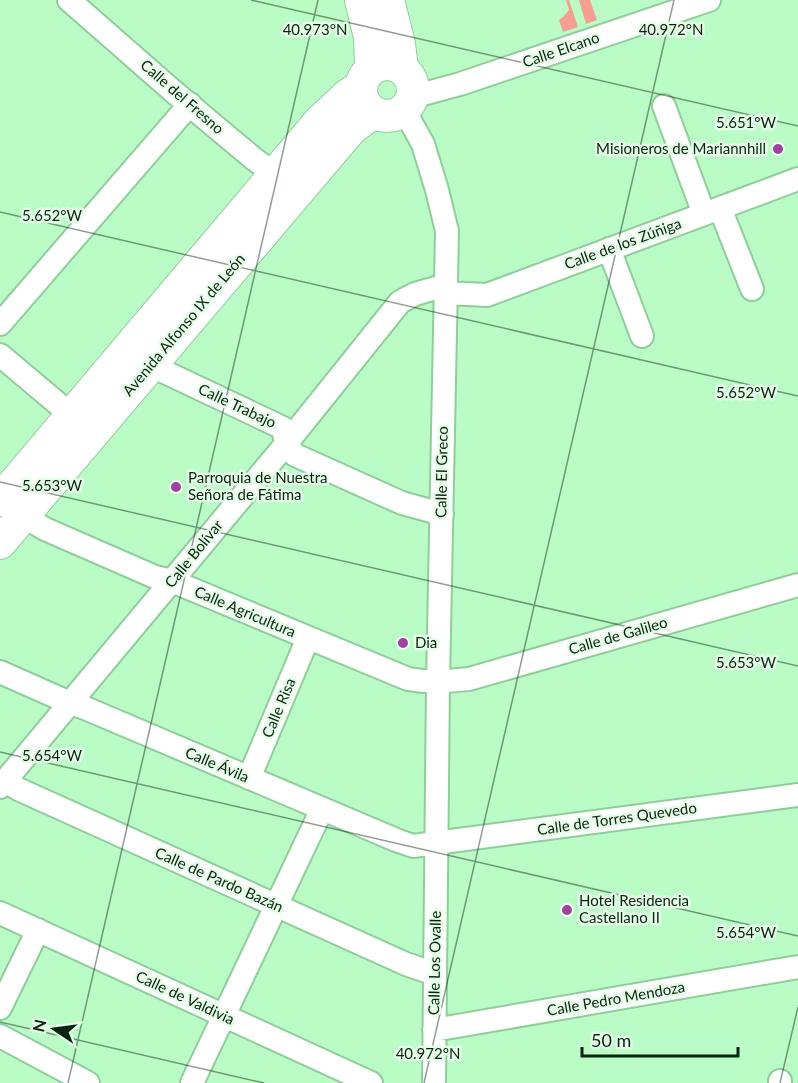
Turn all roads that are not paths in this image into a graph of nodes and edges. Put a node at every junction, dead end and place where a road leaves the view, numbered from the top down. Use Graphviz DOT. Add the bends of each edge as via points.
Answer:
graph roads {
  1 [pos="69,0"];
  2 [pos="361,0"];
  3 [pos="388,0"];
  4 [pos="709,0"];
  5 [pos="387,91"];
  6 [pos="190,104"];
  7 [pos="664,106"];
  8 [pos="798,179"];
  9 [pos="286,183"];
  10 [pos="712,211"];
  11 [pos="609,249"];
  12 [pos="446,289"];
  13 [pos="752,289"];
  14 [pos="0,324"];
  15 [pos="642,336"];
  16 [pos="0,355"];
  17 [pos="150,365"];
  18 [pos="82,424"];
  19 [pos="286,444"];
  20 [pos="11,508"];
  21 [pos="442,514"];
  22 [pos="0,543"];
  23 [pos="172,581"];
  24 [pos="798,585"];
  25 [pos="308,638"];
  26 [pos="0,672"];
  27 [pos="438,682"];
  28 [pos="70,703"];
  29 [pos="249,778"];
  30 [pos="2,784"];
  31 [pos="798,795"];
  32 [pos="322,809"];
  33 [pos="437,843"];
  34 [pos="276,906"];
  35 [pos="0,913"];
  36 [pos="38,930"];
  37 [pos="798,967"];
  38 [pos="435,974"];
  39 [pos="0,1008"];
  40 [pos="224,1015"];
  41 [pos="434,1030"];
  42 [pos="0,1036"];
  43 [pos="88,1083"];
  44 [pos="192,1083"];
  45 [pos="371,1083"];
  46 [pos="434,1083"];
  1 -- 6 [label="street, Calle del Fresno"];
  2 -- 5 [label="main road, Calle El Greco"];
  3 -- 5 [label="main road, Calle El Greco" via="399,44"];
  4 -- 5 [label="street, Calle Elcano" via="460,84"];
  5 -- 9 [label="main road, Avenida Alfonso IX de León" via="348,95 319,122"];
  5 -- 12 [label="street, Calle El Greco" via="423,144 447,231"];
  6 -- 9 [label="street, Calle del Fresno"];
  6 -- 14 [label="street"];
  7 -- 10 [label="street"];
  8 -- 10 [label="street, Calle de los Zúñiga"];
  9 -- 17 [label="main road, Avenida Alfonso IX de León"];
  9 -- 18 [label="main road, Avenida Alfonso IX de León"];
  10 -- 11 [label="street, Calle de los Zúñiga"];
  10 -- 13 [label="street"];
  11 -- 12 [label="street, Calle de los Zúñiga" via="487,295"];
  11 -- 15 [label="street"];
  12 -- 19 [label="street, Calle Bolívar" via="415,294 400,302"];
  12 -- 21 [label="street, Calle El Greco"];
  16 -- 18 [label="street"];
  17 -- 18 [label="main road, Avenida Alfonso IX de León"];
  17 -- 19 [label="street, Calle Trabajo" via="283,428"];
  18 -- 20 [label="main road, Avenida Alfonso IX de León"];
  19 -- 21 [label="street, Calle Trabajo" via="295,455 391,498"];
  19 -- 23 [label="street, Calle Bolívar"];
  20 -- 22 [label="main road, Avenida Alfonso IX de León"];
  20 -- 23 [label="street, Calle Agricultura" via="45,529"];
  21 -- 27 [label="street, Calle El Greco"];
  23 -- 25 [label="street, Calle Agricultura"];
  23 -- 28 [label="street, Calle Bolívar"];
  24 -- 27 [label="street, Calle de Galileo" via="469,679"];
  25 -- 27 [label="street, Calle Agricultura" via="408,679"];
  25 -- 29 [label="street, Calle Risa"];
  26 -- 28 [label="street, Calle Ávila"];
  27 -- 33 [label="street, Calle El Greco"];
  28 -- 29 [label="street, Calle Ávila"];
  28 -- 30 [label="street, Calle Bolívar"];
  29 -- 32 [label="street, Calle Ávila"];
  30 -- 34 [label="street, Calle de Pardo Bazán"];
  31 -- 33 [label="street, Calle de Torres Quevedo"];
  32 -- 33 [label="street, Calle Ávila" via="413,846"];
  32 -- 34 [label="street"];
  33 -- 38 [label="street, Calle Los Ovalle"];
  34 -- 38 [label="street, Calle de Pardo Bazán"];
  34 -- 40 [label="street"];
  35 -- 36 [label="street, Calle de Valdivia"];
  36 -- 39 [label="street"];
  36 -- 40 [label="street, Calle de Valdivia"];
  37 -- 41 [label="street, Calle Pedro Mendoza"];
  38 -- 41 [label="street, Calle Los Ovalle"];
  40 -- 44 [label="street"];
  40 -- 45 [label="street, Calle de Valdivia"];
  41 -- 46 [label="street, Calle Los Ovalle"];
  42 -- 43 [label="street"];
}
